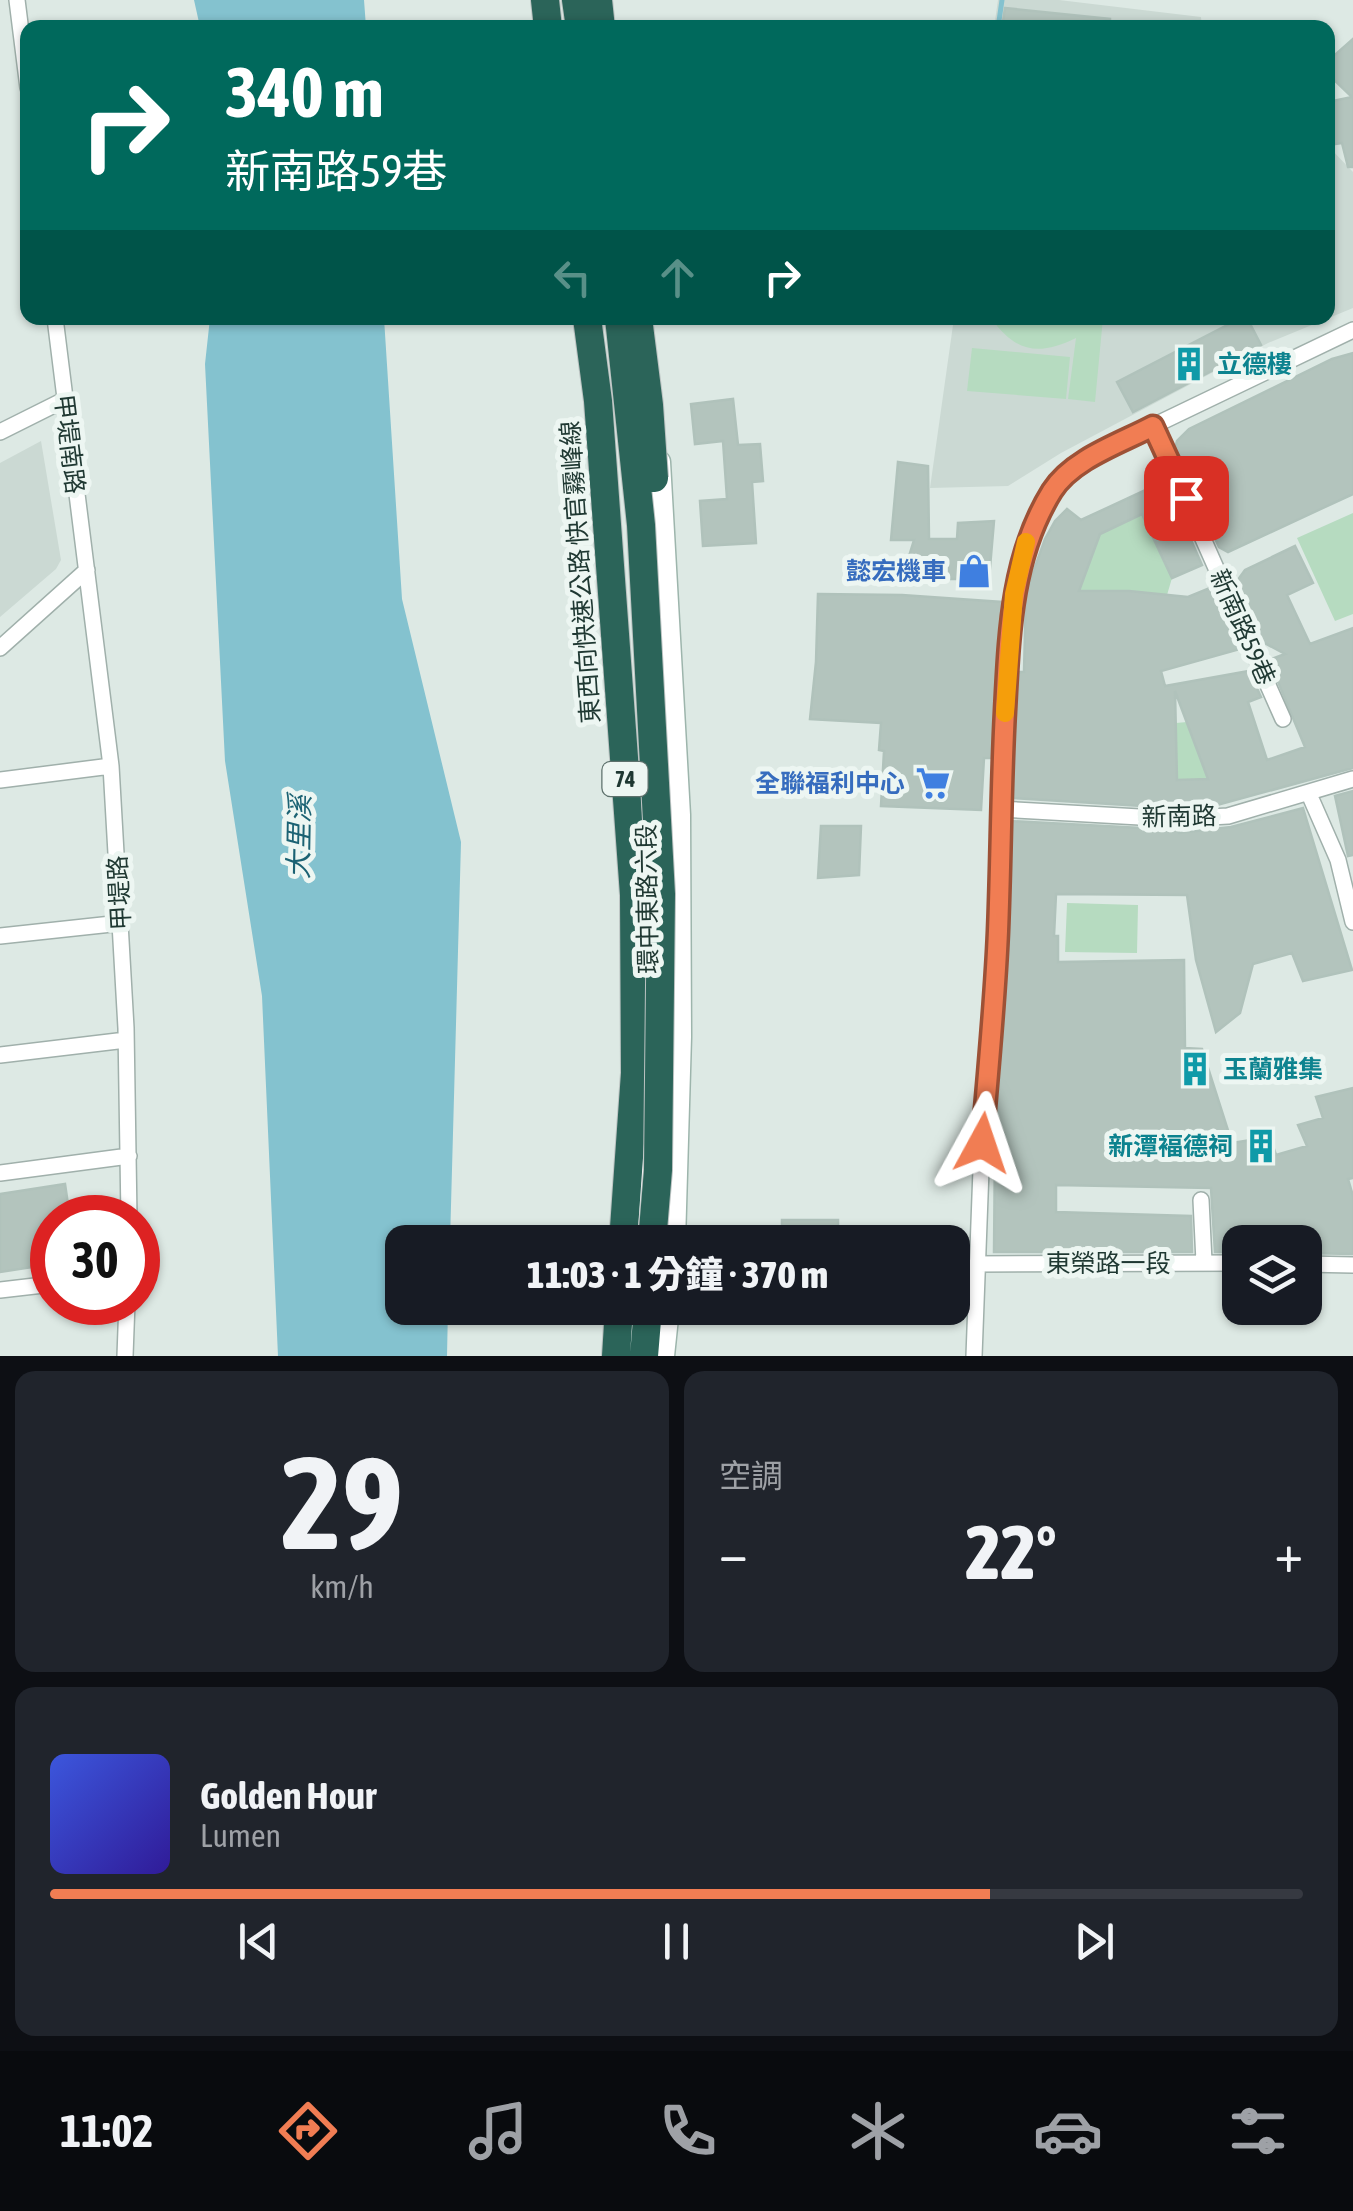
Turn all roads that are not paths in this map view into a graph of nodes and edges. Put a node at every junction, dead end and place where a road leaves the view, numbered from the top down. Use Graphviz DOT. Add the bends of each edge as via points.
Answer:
graph roads {
  1 [pos="55,325"];
  2 [pos="588,325"];
  3 [pos="609,325"];
  4 [pos="620,325"];
  5 [pos="642,325"];
  6 [pos="642,325"];
  7 [pos="1353,330"];
  8 [pos="64,400"];
  9 [pos="1153,426"];
  10 [pos="657,430"];
  11 [pos="0,432"];
  12 [pos="622,436"];
  13 [pos="88,570"];
  14 [pos="0,648"];
  15 [pos="647,668"];
  16 [pos="1283,719"];
  17 [pos="111,766"];
  18 [pos="1353,779"];
  19 [pos="0,780"];
  20 [pos="1309,794"];
  21 [pos="1000,809"];
  22 [pos="121,922"];
  23 [pos="1353,922"];
  24 [pos="0,936"];
  25 [pos="126,1040"];
  26 [pos="0,1054"];
  27 [pos="129,1156"];
  28 [pos="0,1173"];
  29 [pos="128,1195"];
  30 [pos="1201,1200"];
  31 [pos="625,1225"];
  32 [pos="639,1225"];
  33 [pos="653,1225"];
  34 [pos="674,1225"];
  35 [pos="1204,1262"];
  36 [pos="1222,1262"];
  37 [pos="976,1264"];
  38 [pos="1322,1264"];
  39 [pos="1353,1265"];
  40 [pos="30,1287"];
  41 [pos="0,1290"];
  42 [pos="126,1325"];
  43 [pos="618,1325"];
  44 [pos="633,1325"];
  45 [pos="647,1325"];
  46 [pos="666,1325"];
  47 [pos="125,1356"];
  48 [pos="616,1356"];
  49 [pos="630,1356"];
  50 [pos="644,1356"];
  51 [pos="663,1356"];
  52 [pos="974,1356"];
  1 -- 8 [label="street, 甲堤南路"];
  2 -- 31 [label="highway, 東西向快速公路 快官霧峰線 / 74" via="634,894 635,1073"];
  3 -- 12 [label="street, 環中東路六段"];
  4 -- 15 [label="highway, 74, bridge" via="641,525"];
  5 -- 15 [label="highway, bridge" via="661,582"];
  6 -- 10 [label="street, 環中東路六段"];
  7 -- 9 [label="street"];
  8 -- 11 [label="street"];
  8 -- 13 [label="street, 甲堤南路"];
  9 -- 16 [label="street, 新南路59巷"];
  9 -- 21 [label="street" via="1074,468 1054,488 1025,544 1014,594"];
  10 -- 12 [label="street"];
  10 -- 34 [label="street, 環中東路六段" via="679,815"];
  12 -- 32 [label="street, 環中東路六段" via="650,893"];
  13 -- 14 [label="street"];
  13 -- 17 [label="street, 甲堤路"];
  15 -- 33 [label="highway, 74, bridge" via="661,894"];
  17 -- 19 [label="street"];
  17 -- 22 [label="street, 甲堤路"];
  18 -- 20 [label="street, 新南路"];
  20 -- 21 [label="street, 新南路" via="1228,816 1176,819"];
  20 -- 23 [label="street" via="1338,860"];
  21 -- 37 [label="street"];
  22 -- 24 [label="street"];
  22 -- 25 [label="street, 甲堤路"];
  25 -- 26 [label="street"];
  25 -- 27 [label="street, 甲堤路"];
  27 -- 28 [label="street"];
  27 -- 29 [label="street, 甲堤路"];
  30 -- 35 [label="street"];
  35 -- 36 [label="street, 東榮路一段"];
  35 -- 37 [label="street, 東榮路一段"];
  37 -- 52 [label="street"];
  38 -- 39 [label="street"];
  40 -- 41 [label="street"];
  42 -- 47 [label="street"];
  43 -- 48 [label="highway"];
  44 -- 49 [label="street"];
  45 -- 50 [label="highway"];
  46 -- 51 [label="street"];
}
